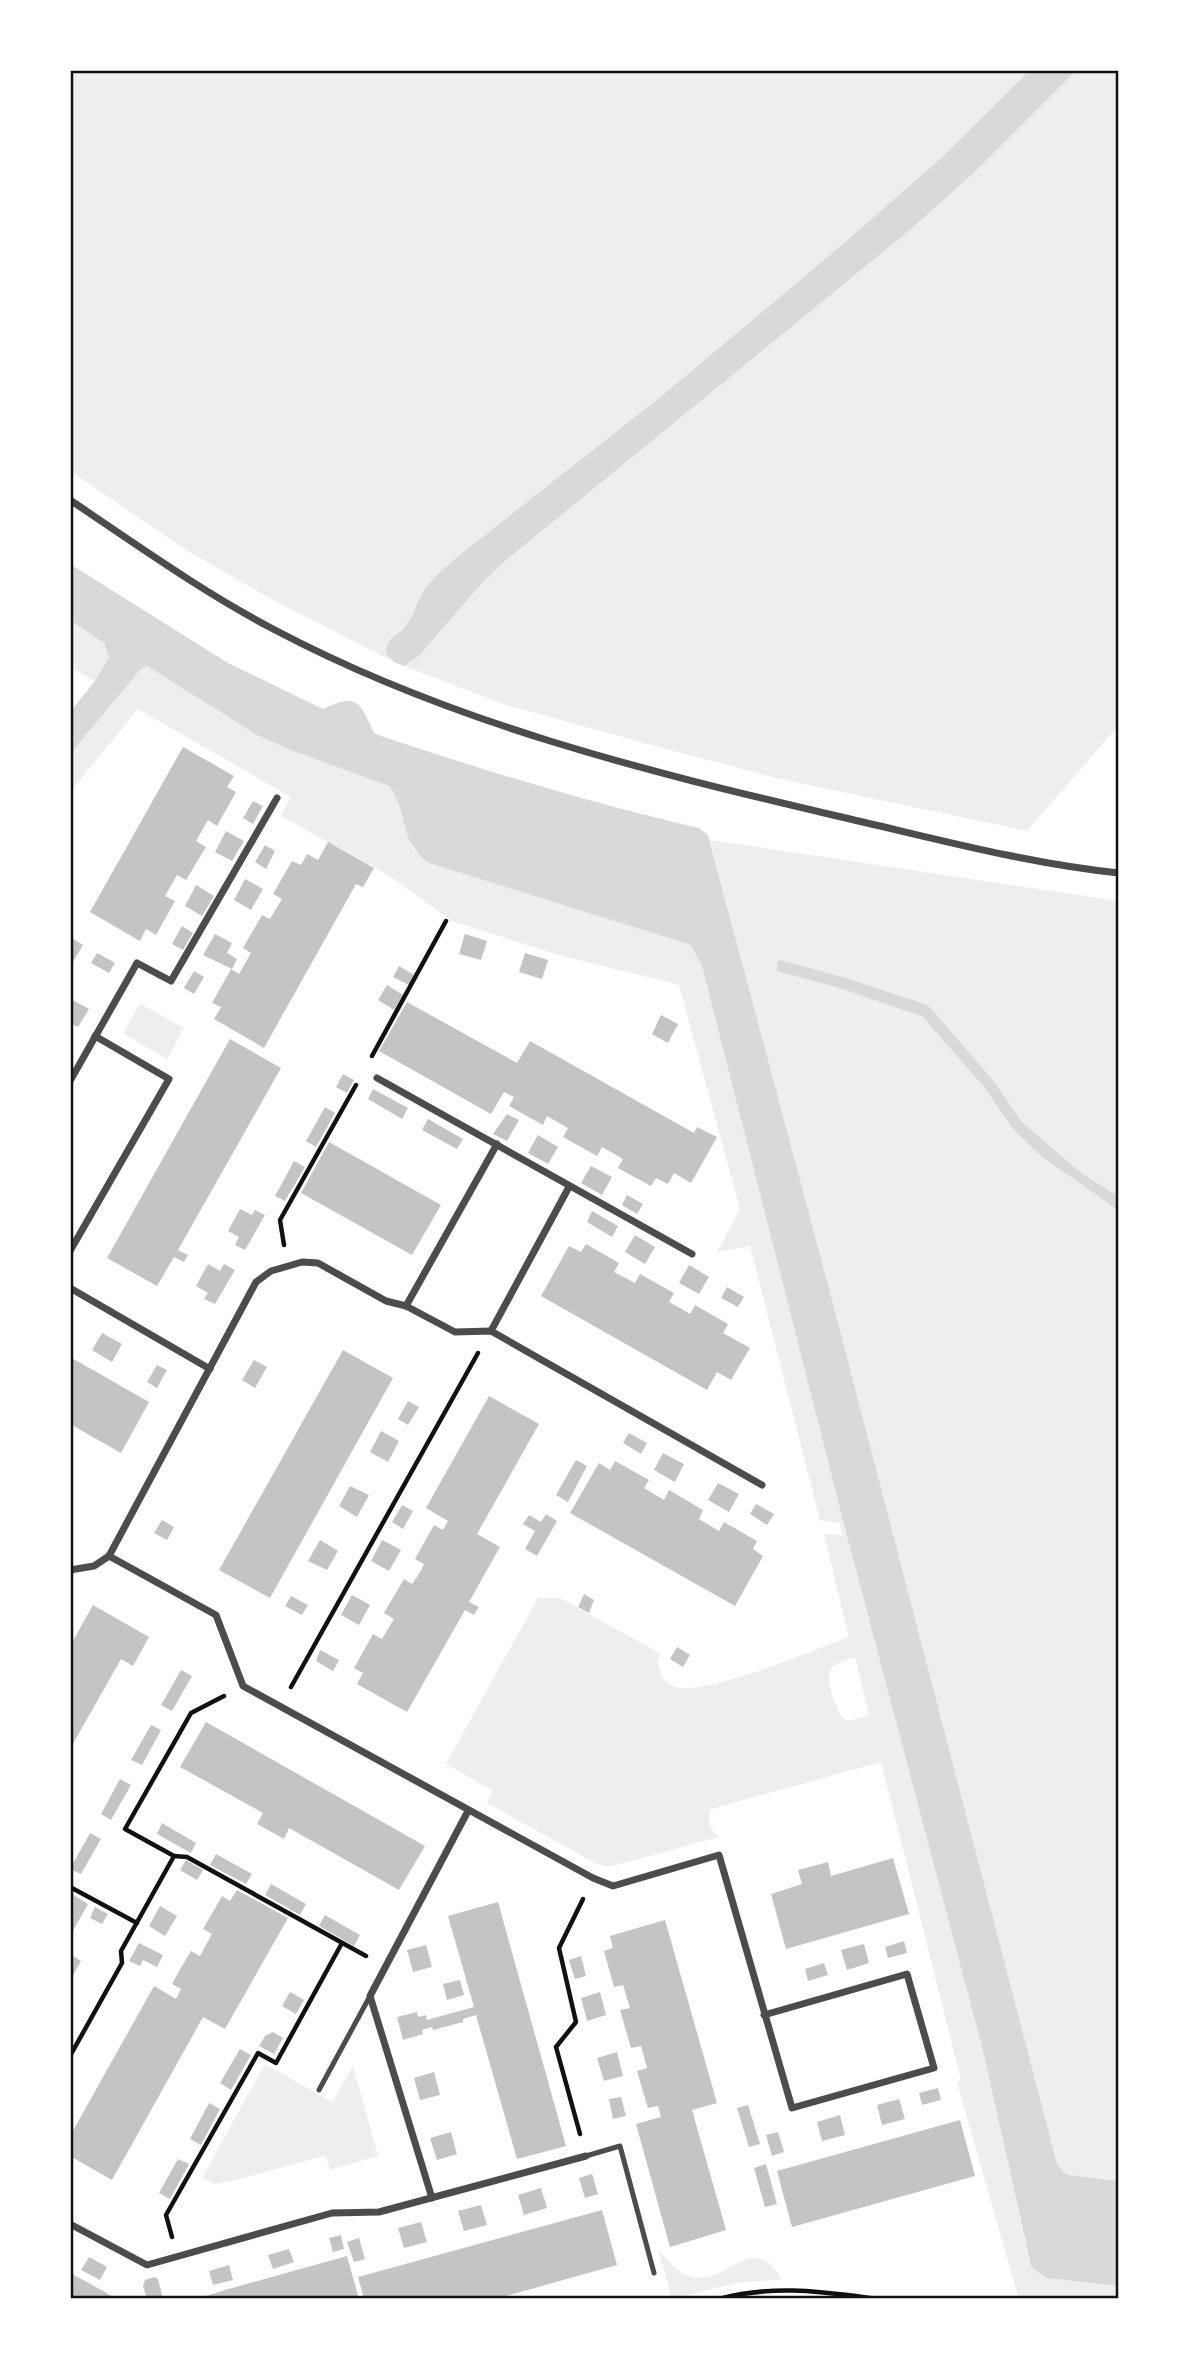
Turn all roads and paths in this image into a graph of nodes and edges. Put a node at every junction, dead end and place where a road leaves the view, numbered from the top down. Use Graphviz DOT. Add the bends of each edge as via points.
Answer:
graph roads {
  1 [pos="70,500"];
  2 [pos="277,797"];
  3 [pos="1119,873"];
  4 [pos="446,921"];
  5 [pos="94,1036"];
  6 [pos="370,1059"];
  7 [pos="377,1078"];
  8 [pos="70,1081"];
  9 [pos="357,1082"];
  10 [pos="497,1144"];
  11 [pos="569,1187"];
  12 [pos="70,1251"];
  13 [pos="692,1254"];
  14 [pos="286,1267"];
  15 [pos="70,1288"];
  16 [pos="406,1306"];
  17 [pos="491,1331"];
  18 [pos="210,1369"];
  19 [pos="762,1485"];
  20 [pos="109,1556"];
  21 [pos="70,1570"];
  22 [pos="243,1686"];
  23 [pos="280,1707"];
  24 [pos="468,1811"];
  25 [pos="174,1856"];
  26 [pos="593,1878"];
  27 [pos="70,1887"];
  28 [pos="137,1923"];
  29 [pos="369,1996"];
  30 [pos="764,2015"];
  31 [pos="70,2056"];
  32 [pos="318,2090"];
  33 [pos="586,2156"];
  34 [pos="432,2198"];
  35 [pos="70,2224"];
  36 [pos="178,2257"];
  37 [pos="654,2273"];
  38 [pos="719,2299"];
  39 [pos="879,2299"];
  1 -- 3 [label="street" via="274,630 378,679 487,721 619,762 754,796 1020,858"];
  2 -- 5 [label="street" via="172,981 137,963"];
  4 -- 6 [label="path"];
  5 -- 8 [label="street"];
  5 -- 12 [label="street" via="169,1079"];
  7 -- 10 [label="street"];
  9 -- 14 [label="path" via="280,1220"];
  10 -- 11 [label="street"];
  10 -- 16 [label="street"];
  11 -- 13 [label="street"];
  11 -- 17 [label="street"];
  14 -- 16 [label="street" via="318,1263 386,1301"];
  14 -- 18 [label="street" via="271,1270 256,1282"];
  15 -- 18 [label="street"];
  16 -- 17 [label="street" via="455,1332"];
  17 -- 19 [label="street"];
  17 -- 23 [label="path"];
  18 -- 20 [label="street"];
  20 -- 21 [label="street" via="94,1566"];
  20 -- 22 [label="street" via="216,1615"];
  22 -- 23 [label="street"];
  22 -- 25 [label="path" via="191,1713 125,1829"];
  23 -- 24 [label="street"];
  24 -- 26 [label="street"];
  24 -- 29 [label="street"];
  25 -- 28 [label="path"];
  25 -- 36 [label="path" via="187,1857 342,1943 276,2063 258,2053 166,2215"];
  26 -- 30 [label="street" via="613,1886 719,1855"];
  26 -- 33 [label="path" via="559,1948 576,2022 556,2047"];
  27 -- 28 [label="path"];
  28 -- 31 [label="path" via="121,1951 122,1963"];
  29 -- 32 [label="lane"];
  29 -- 34 [label="street"];
  30 -- 30 [label="street" via="907,1974 934,2068 792,2108"];
  33 -- 34 [label="street"];
  33 -- 37 [label="lane" via="620,2146"];
  34 -- 36 [label="street" via="379,2212 332,2213"];
  35 -- 36 [label="street" via="147,2266"];
  38 -- 39 [label="path" via="785,2289"];
}
